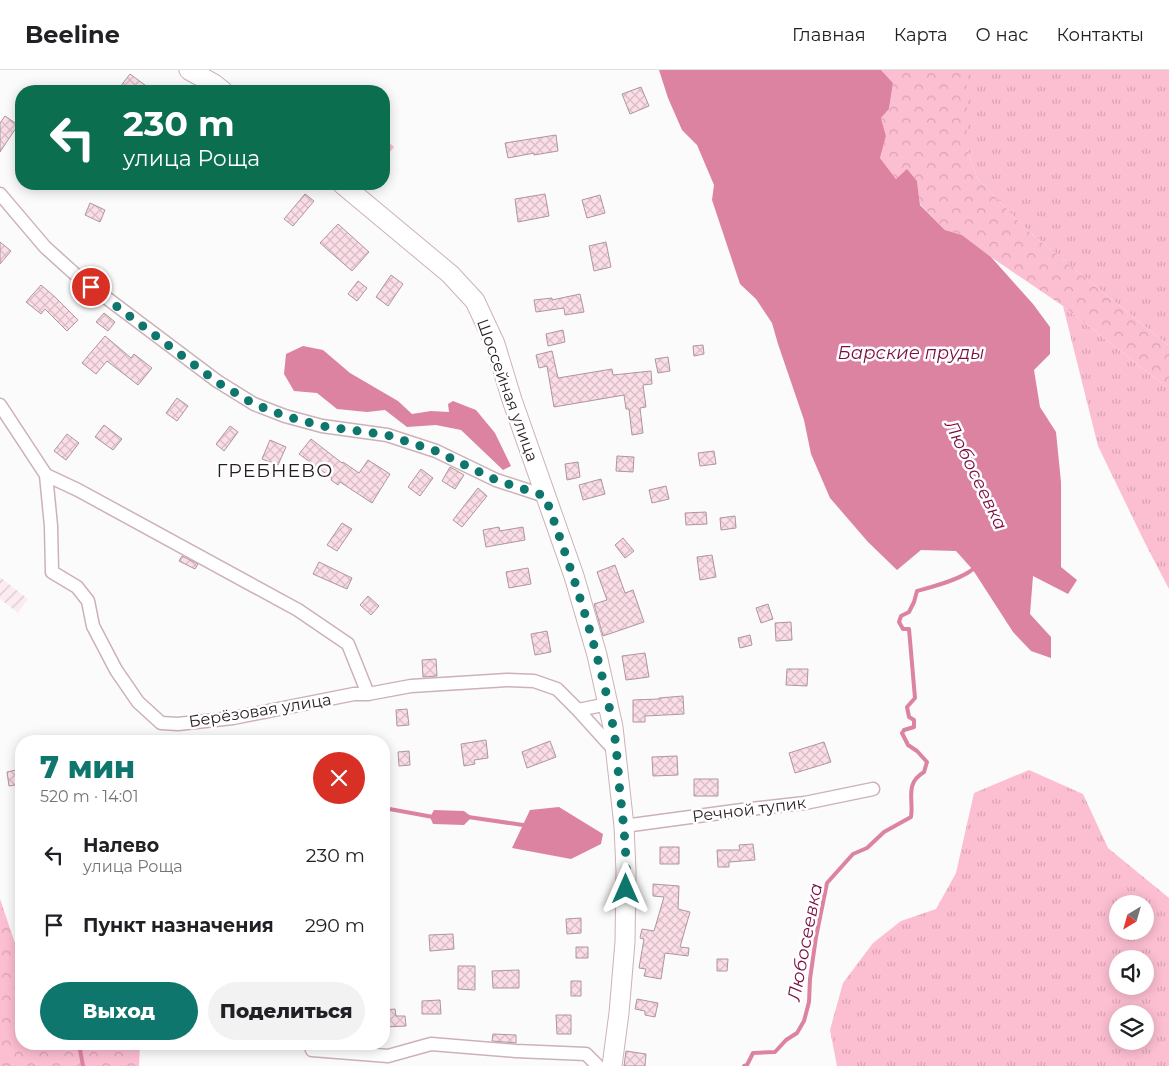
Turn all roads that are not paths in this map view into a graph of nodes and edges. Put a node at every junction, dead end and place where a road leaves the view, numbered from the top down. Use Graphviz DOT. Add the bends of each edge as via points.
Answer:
graph roads {
  1 [pos="189,70"];
  2 [pos="215,85"];
  3 [pos="349,190"];
  4 [pos="0,194"];
  5 [pos="0,405"];
  6 [pos="46,475"];
  7 [pos="545,496"];
  8 [pos="368,694"];
  9 [pos="608,704"];
  10 [pos="578,710"];
  11 [pos="616,751"];
  12 [pos="873,789"];
  13 [pos="624,826"];
  14 [pos="312,1050"];
  15 [pos="598,1066"];
  16 [pos="612,1066"];
  1 -- 2 [label="street"];
  3 -- 7 [label="street, Шоссейная улица" via="445,269 475,301 495,344"];
  4 -- 7 [label="street" via="45,247 76,275 217,382 254,404 322,426 387,435 436,451 496,480"];
  5 -- 6 [label="street"];
  6 -- 8 [label="street" via="298,610 348,644"];
  6 -- 8 [label="street, Берёзовая улица" via="52,572 77,587 88,601 93,626 116,670 138,702 162,723 233,718"];
  7 -- 9 [label="street, Шоссейная улица" via="574,576"];
  8 -- 10 [label="street, Берёзовая улица" via="411,686 534,680 557,689"];
  9 -- 10 [label="street"];
  9 -- 11 [label="street, Шоссейная улица"];
  10 -- 11 [label="street, Берёзовая улица"];
  11 -- 13 [label="street, Шоссейная улица"];
  12 -- 13 [label="street, Речной тупик" via="805,803"];
  13 -- 16 [label="street, Шоссейная улица" via="625,942"];
  14 -- 15 [label="street" via="388,1056 432,1044 586,1054"];
}
